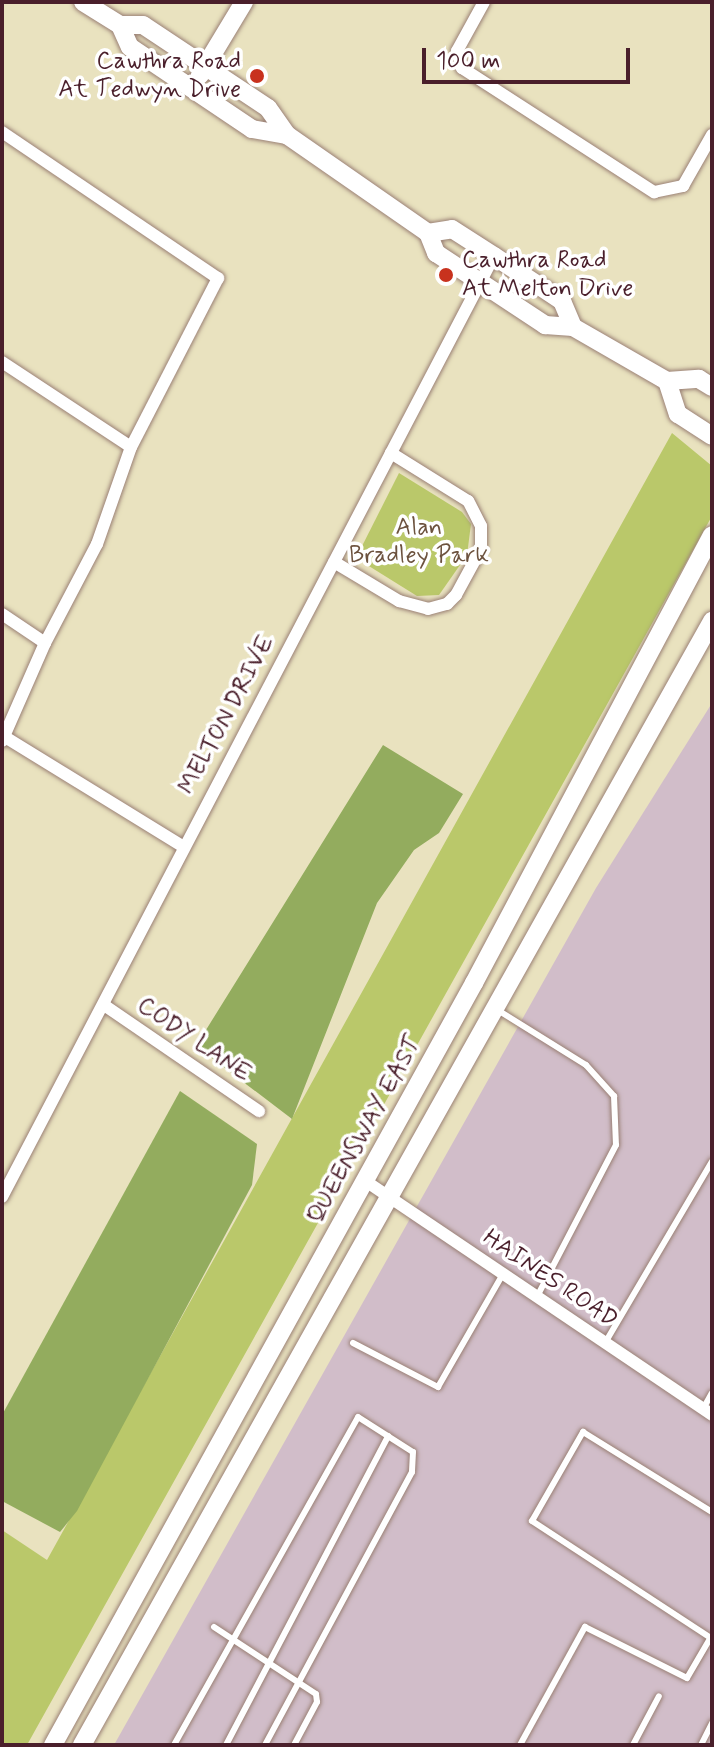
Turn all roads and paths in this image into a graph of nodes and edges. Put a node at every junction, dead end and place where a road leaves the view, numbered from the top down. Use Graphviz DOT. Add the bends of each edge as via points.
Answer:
graph roads {
  1 [pos="83,2"];
  2 [pos="244,2"];
  3 [pos="484,2"];
  4 [pos="120,25"];
  5 [pos="205,66"];
  6 [pos="192,88"];
  7 [pos="2,132"];
  8 [pos="287,135"];
  9 [pos="712,135"];
  10 [pos="428,233"];
  11 [pos="494,256"];
  12 [pos="480,284"];
  13 [pos="573,327"];
  14 [pos="2,362"];
  15 [pos="667,381"];
  16 [pos="708,382"];
  17 [pos="691,423"];
  18 [pos="712,436"];
  19 [pos="131,447"];
  20 [pos="712,451"];
  21 [pos="391,453"];
  22 [pos="712,535"];
  23 [pos="334,562"];
  24 [pos="2,614"];
  25 [pos="712,621"];
  26 [pos="45,643"];
  27 [pos="3,739"];
  28 [pos="182,846"];
  29 [pos="104,1005"];
  30 [pos="493,1007"];
  31 [pos="259,1111"];
  32 [pos="712,1161"];
  33 [pos="364,1180"];
  34 [pos="2,1197"];
  35 [pos="388,1197"];
  36 [pos="503,1274"];
  37 [pos="537,1297"];
  38 [pos="353,1343"];
  39 [pos="605,1343"];
  40 [pos="712,1393"];
  41 [pos="708,1412"];
  42 [pos="388,1436"];
  43 [pos="712,1512"];
  44 [pos="214,1627"];
  45 [pos="711,1636"];
  46 [pos="237,1640"];
  47 [pos="270,1661"];
  48 [pos="301,1681"];
  49 [pos="659,1696"];
  50 [pos="712,1723"];
  51 [pos="53,1745"];
  52 [pos="82,1745"];
  53 [pos="174,1745"];
  54 [pos="226,1745"];
  55 [pos="265,1745"];
  56 [pos="294,1745"];
  57 [pos="520,1745"];
  58 [pos="633,1745"];
  59 [pos="701,1745"];
  1 -- 4 [label="main road"];
  2 -- 5 [label="main road"];
  3 -- 9 [label="street" via="457,51 462,68 654,192 683,186"];
  4 -- 5 [label="main road" via="143,25"];
  4 -- 6 [label="main road" via="130,47"];
  5 -- 6 [label="main road"];
  5 -- 8 [label="main road" via="268,108"];
  6 -- 8 [label="main road" via="252,129"];
  7 -- 19 [label="street" via="218,278"];
  8 -- 10 [label="main road"];
  10 -- 11 [label="main road" via="452,229"];
  10 -- 12 [label="main road" via="436,253"];
  11 -- 12 [label="street, MELTON DRIVE"];
  11 -- 13 [label="main road" via="562,301"];
  12 -- 13 [label="main road" via="545,325"];
  12 -- 21 [label="street, MELTON DRIVE"];
  13 -- 15 [label="main road"];
  14 -- 19 [label="street"];
  15 -- 16 [label="main road"];
  15 -- 17 [label="main road" via="678,414"];
  17 -- 18 [label="main road"];
  17 -- 20 [label="main road"];
  19 -- 26 [label="street" via="97,544"];
  21 -- 23 [label="street, MELTON DRIVE"];
  21 -- 23 [label="street" via="468,501 481,526 481,549 456,595 428,609 399,601"];
  22 -- 33 [label="main road, QUEENSWAY EAST"];
  23 -- 28 [label="street, MELTON DRIVE"];
  24 -- 26 [label="street"];
  25 -- 30 [label="main road"];
  26 -- 27 [label="street"];
  27 -- 28 [label="street"];
  28 -- 29 [label="street, MELTON DRIVE"];
  29 -- 31 [label="street, CODY LANE"];
  29 -- 34 [label="street, MELTON DRIVE"];
  30 -- 35 [label="main road"];
  30 -- 37 [label="lane" via="586,1065 614,1096 616,1145"];
  32 -- 39 [label="lane"];
  33 -- 35 [label="street, HAINES ROAD"];
  33 -- 51 [label="main road, QUEENSWAY EAST"];
  35 -- 36 [label="street, HAINES ROAD"];
  35 -- 52 [label="main road"];
  36 -- 37 [label="street, HAINES ROAD"];
  36 -- 38 [label="lane" via="438,1387"];
  37 -- 39 [label="street, HAINES ROAD"];
  39 -- 41 [label="street, HAINES ROAD"];
  40 -- 41 [label="lane"];
  42 -- 46 [label="lane" via="358,1417"];
  42 -- 47 [label="lane"];
  42 -- 48 [label="lane" via="413,1452 412,1472"];
  43 -- 45 [label="lane" via="583,1432 532,1521"];
  44 -- 46 [label="lane"];
  45 -- 57 [label="lane" via="687,1678 585,1627"];
  46 -- 47 [label="lane"];
  46 -- 53 [label="lane"];
  47 -- 48 [label="lane"];
  47 -- 54 [label="lane"];
  48 -- 55 [label="lane"];
  48 -- 56 [label="lane" via="317,1702"];
  49 -- 58 [label="lane"];
  50 -- 59 [label="lane"];
}
